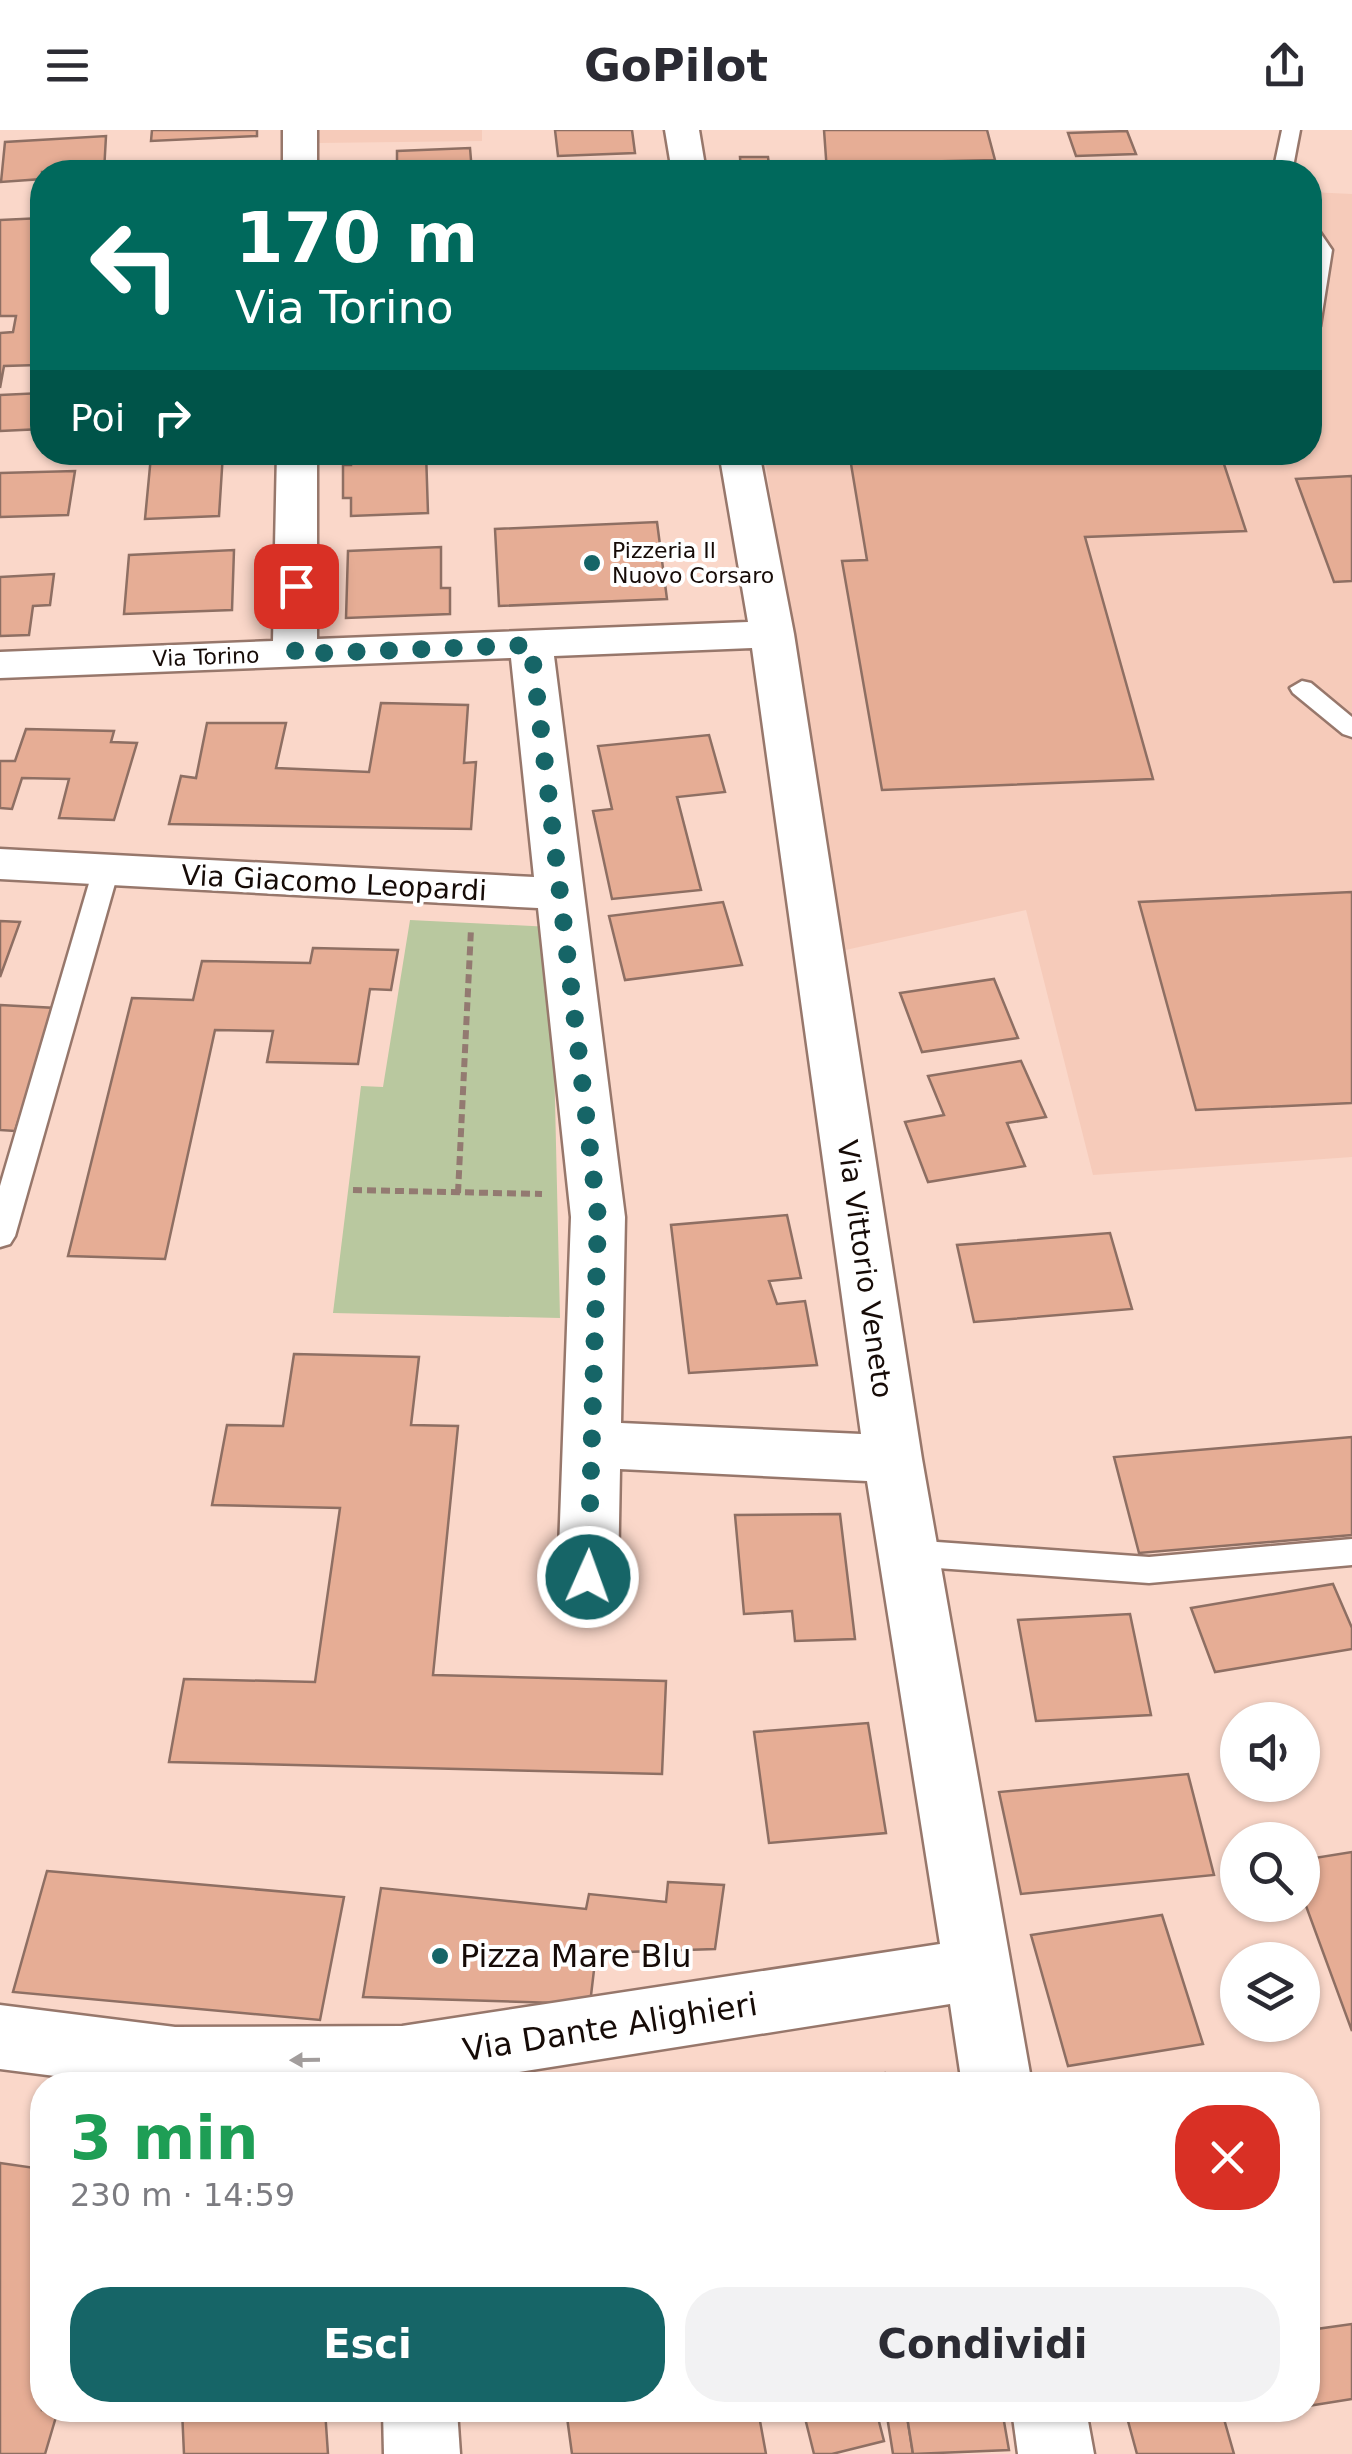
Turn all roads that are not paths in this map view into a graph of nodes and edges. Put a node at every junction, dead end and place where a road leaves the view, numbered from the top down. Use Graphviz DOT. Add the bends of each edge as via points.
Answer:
graph roads {
  1 [pos="300,130"];
  2 [pos="682,130"];
  3 [pos="300,160"];
  4 [pos="687,160"];
  5 [pos="297,465"];
  6 [pos="741,465"];
  7 [pos="772,634"];
  8 [pos="531,645"];
  9 [pos="295,654"];
  10 [pos="0,665"];
  11 [pos="1302,688"];
  12 [pos="1352,729"];
  13 [pos="0,864"];
  14 [pos="105,873"];
  15 [pos="563,894"];
  16 [pos="0,1236"];
  17 [pos="592,1445"];
  18 [pos="893,1459"];
  19 [pos="1352,1552"];
  20 [pos="909,1553"];
  21 [pos="588,1577"];
  22 [pos="978,1969"];
  23 [pos="0,2037"];
  24 [pos="404,2071"];
  25 [pos="995,2072"];
  26 [pos="421,2422"];
  27 [pos="1052,2422"];
  28 [pos="422,2454"];
  29 [pos="1056,2454"];
  1 -- 3 [label="street"];
  2 -- 4 [label="street"];
  5 -- 9 [label="street"];
  6 -- 7 [label="street, Via Vittorio Veneto"];
  7 -- 8 [label="street, Via Torino"];
  7 -- 18 [label="street, Via Vittorio Veneto"];
  8 -- 9 [label="street, Via Torino"];
  8 -- 15 [label="street"];
  9 -- 10 [label="street, Via Torino"];
  11 -- 12 [label="lane"];
  13 -- 14 [label="street, Via Giacomo Leopardi"];
  14 -- 15 [label="street, Via Giacomo Leopardi"];
  14 -- 16 [label="lane"];
  15 -- 17 [label="street" via="598,1217"];
  17 -- 18 [label="street"];
  17 -- 21 [label="street"];
  18 -- 20 [label="street, Via Vittorio Veneto"];
  19 -- 20 [label="lane" via="1149,1570"];
  20 -- 22 [label="street, Via Vittorio Veneto"];
  22 -- 24 [label="street, Via Dante Alighieri"];
  22 -- 25 [label="street, Via Vittorio Veneto"];
  24 -- 23 [label="street, Via Dante Alighieri, one-way" via="175,2058"];
  26 -- 28 [label="street"];
  27 -- 29 [label="street"];
}
